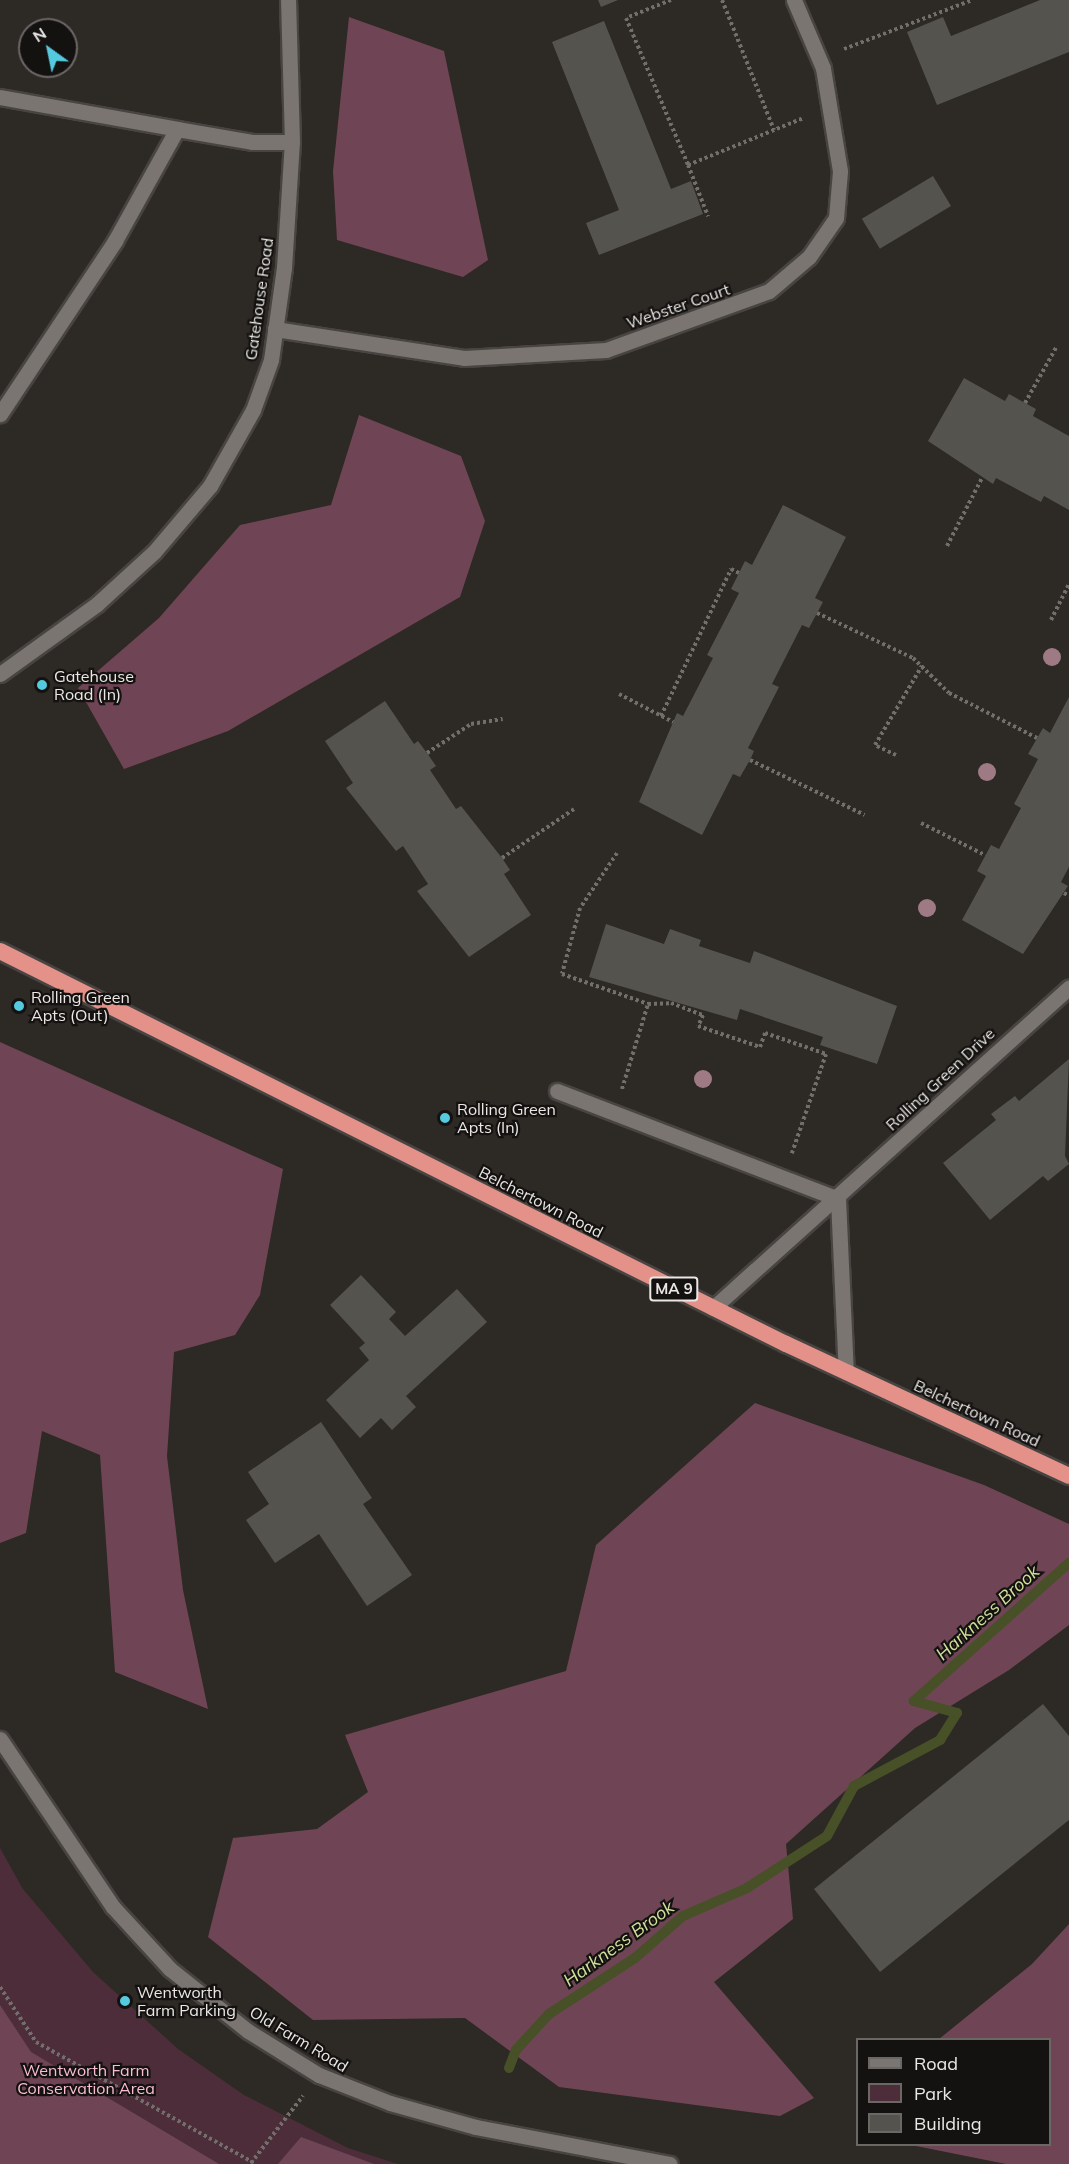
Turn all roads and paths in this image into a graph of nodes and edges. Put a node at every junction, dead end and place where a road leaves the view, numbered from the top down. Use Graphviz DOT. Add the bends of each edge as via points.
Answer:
graph roads {
  1 [pos="288,0"];
  2 [pos="670,0"];
  3 [pos="722,0"];
  4 [pos="794,0"];
  5 [pos="972,0"];
  6 [pos="819,58"];
  7 [pos="0,97"];
  8 [pos="177,129"];
  9 [pos="292,142"];
  10 [pos="688,165"];
  11 [pos="708,216"];
  12 [pos="275,329"];
  13 [pos="1057,346"];
  14 [pos="1025,403"];
  15 [pos="0,414"];
  16 [pos="982,478"];
  17 [pos="947,546"];
  18 [pos="739,573"];
  19 [pos="1069,584"];
  20 [pos="817,613"];
  21 [pos="1051,620"];
  22 [pos="921,666"];
  23 [pos="0,674"];
  24 [pos="619,694"];
  25 [pos="661,716"];
  26 [pos="503,719"];
  27 [pos="673,722"];
  28 [pos="1037,738"];
  29 [pos="427,753"];
  30 [pos="896,755"];
  31 [pos="750,760"];
  32 [pos="574,809"];
  33 [pos="865,815"];
  34 [pos="921,823"];
  35 [pos="617,853"];
  36 [pos="985,855"];
  37 [pos="502,858"];
  38 [pos="0,951"];
  39 [pos="1069,988"];
  40 [pos="648,1004"];
  41 [pos="557,1091"];
  42 [pos="621,1092"];
  43 [pos="783,1177"];
  44 [pos="838,1199"];
  45 [pos="712,1308"];
  46 [pos="846,1372"];
  47 [pos="1069,1476"];
  48 [pos="0,1739"];
  49 [pos="0,1987"];
  50 [pos="319,2075"];
  51 [pos="253,2164"];
  52 [pos="670,2164"];
  1 -- 9 [label="street, Gatehouse Road"];
  2 -- 10 [label="path" via="626,18"];
  3 -- 10 [label="path" via="774,130"];
  4 -- 6 [label="street, Webster Court"];
  5 -- 6 [label="path"];
  6 -- 12 [label="street, Webster Court" via="840,171 836,218 809,257 769,291 606,350 464,358"];
  7 -- 8 [label="street"];
  8 -- 9 [label="street" via="252,142"];
  8 -- 15 [label="street" via="115,241"];
  9 -- 12 [label="street, Gatehouse Road"];
  10 -- 11 [label="path"];
  12 -- 23 [label="street, Gatehouse Road" via="253,410 191,511 97,603"];
  13 -- 14 [label="path"];
  16 -- 17 [label="path"];
  18 -- 25 [label="path" via="731,569"];
  19 -- 21 [label="path"];
  20 -- 22 [label="path"];
  22 -- 28 [label="path" via="949,693"];
  22 -- 30 [label="path" via="875,745"];
  24 -- 25 [label="path"];
  25 -- 27 [label="path"];
  26 -- 29 [label="path" via="471,724"];
  31 -- 33 [label="path"];
  32 -- 37 [label="path"];
  34 -- 36 [label="path"];
  35 -- 40 [label="path" via="580,908 560,969 570,979"];
  38 -- 45 [label="highway, Belchertown Road / MA 9"];
  39 -- 44 [label="street, Rolling Green Drive"];
  40 -- 42 [label="path"];
  40 -- 43 [label="path" via="671,1003 703,1015 698,1026 760,1047 765,1032 826,1054"];
  41 -- 43 [label="street"];
  43 -- 44 [label="street"];
  44 -- 45 [label="street, Rolling Green Drive"];
  44 -- 46 [label="street"];
  45 -- 46 [label="highway, Belchertown Road / MA 9"];
  46 -- 47 [label="highway, Belchertown Road / MA 9"];
  48 -- 50 [label="street, Old Farm Road" via="83,1868 170,1969 248,2031"];
  49 -- 51 [label="path" via="36,2042"];
  50 -- 51 [label="path"];
  50 -- 52 [label="street, Old Farm Road" via="390,2103 476,2127"];
}
